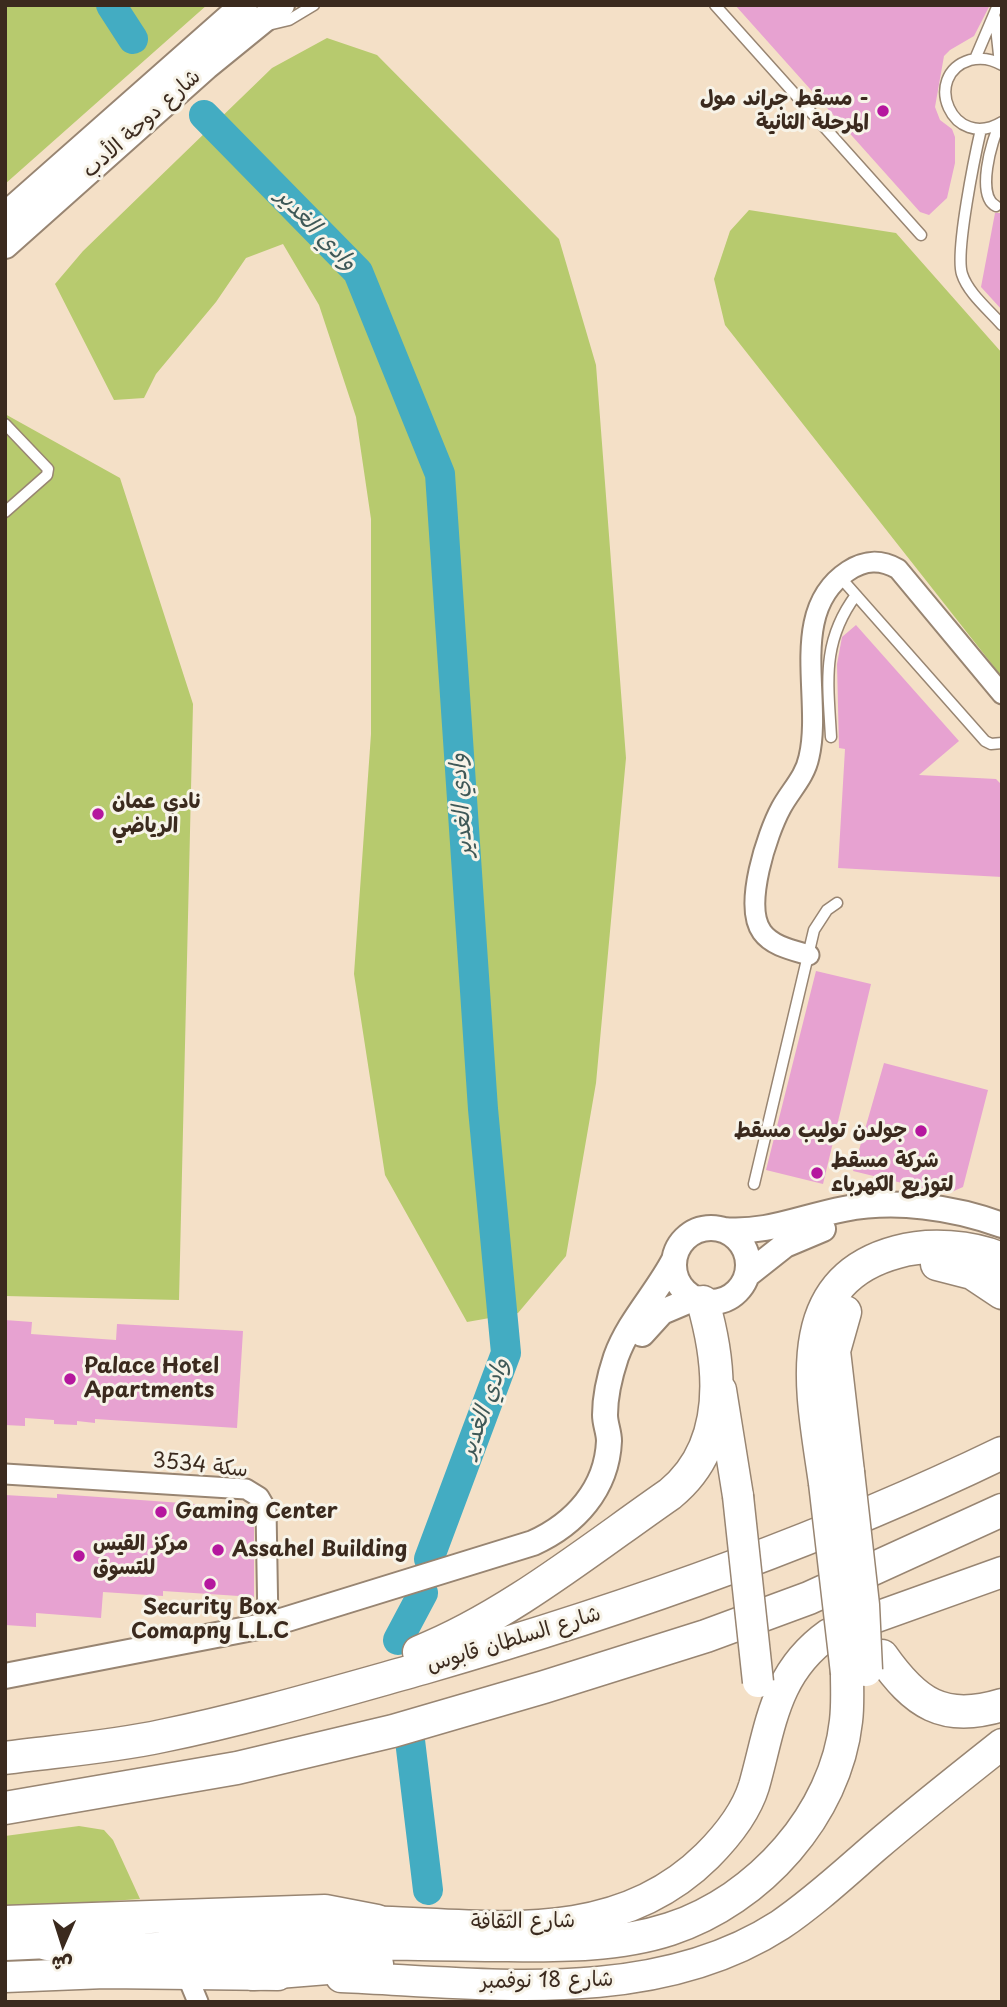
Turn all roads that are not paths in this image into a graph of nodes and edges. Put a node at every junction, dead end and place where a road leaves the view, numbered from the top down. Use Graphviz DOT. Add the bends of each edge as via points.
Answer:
graph roads {
  1 [pos="281,5"];
  2 [pos="314,5"];
  3 [pos="715,5"];
  4 [pos="998,5"];
  5 [pos="249,16"];
  6 [pos="995,18"];
  7 [pos="975,59"];
  8 [pos="1001,65"];
  9 [pos="1001,123"];
  10 [pos="981,129"];
  11 [pos="996,206"];
  12 [pos="5,216"];
  13 [pos="921,235"];
  14 [pos="5,245"];
  15 [pos="1002,325"];
  16 [pos="5,424"];
  17 [pos="5,512"];
  18 [pos="840,576"];
  19 [pos="856,595"];
  20 [pos="1002,694"];
  21 [pos="831,737"];
  22 [pos="1002,743"];
  23 [pos="836,903"];
  24 [pos="809,955"];
  25 [pos="754,1184"];
  26 [pos="1002,1225"];
  27 [pos="723,1230"];
  28 [pos="1002,1241"];
  29 [pos="1002,1259"];
  30 [pos="674,1260"];
  31 [pos="747,1275"];
  32 [pos="1002,1293"];
  33 [pos="699,1300"];
  34 [pos="718,1376"];
  35 [pos="1002,1428"];
  36 [pos="609,1430"];
  37 [pos="1002,1453"];
  38 [pos="5,1474"];
  39 [pos="836,1478"];
  40 [pos="1002,1510"];
  41 [pos="770,1554"];
  42 [pos="1002,1572"];
  43 [pos="268,1625"];
  44 [pos="865,1666"];
  45 [pos="5,1676"];
  46 [pos="365,1684"];
  47 [pos="1002,1705"];
  48 [pos="1002,1744"];
  49 [pos="5,1758"];
  50 [pos="5,1808"];
  51 [pos="377,1921"];
  52 [pos="5,1922"];
  53 [pos="478,1923"];
  54 [pos="285,1943"];
  55 [pos="47,1944"];
  56 [pos="5,1945"];
  57 [pos="253,1974"];
  58 [pos="5,1977"];
  59 [pos="192,1988"];
  1 -- 5 [label="main road, شارع دوحة الأدب"];
  2 -- 5 [label="lane" via="289,20"];
  3 -- 13 [label="lane"];
  4 -- 6 [label="lane"];
  5 -- 12 [label="main road, شارع دوحة الأدب"];
  5 -- 14 [label="main road, شارع دوحة الأدب"];
  6 -- 7 [label="lane"];
  6 -- 8 [label="lane"];
  7 -- 8 [label="lane"];
  7 -- 10 [label="lane" via="950,76 945,97 961,123"];
  9 -- 10 [label="lane"];
  9 -- 11 [label="lane" via="990,150 986,194"];
  10 -- 15 [label="lane" via="960,266 968,286"];
  16 -- 17 [label="lane" via="48,469 47,475"];
  18 -- 19 [label="lane"];
  18 -- 20 [label="street" via="866,562 898,569"];
  18 -- 24 [label="street" via="821,602 813,636 808,762 768,838 755,915 771,942"];
  19 -- 21 [label="lane" via="829,651"];
  19 -- 22 [label="lane" via="985,741"];
  23 -- 24 [label="lane" via="819,919"];
  24 -- 25 [label="lane"];
  26 -- 27 [label="street" via="939,1209 892,1205 844,1209 760,1230"];
  27 -- 30 [label="street" via="705,1229 688,1236"];
  27 -- 31 [label="street" via="744,1248"];
  28 -- 31 [label="street" via="937,1224 891,1220 846,1224 800,1237"];
  29 -- 39 [label="highway" via="954,1248 916,1247 876,1258 849,1275 833,1294 816,1329 811,1359 812,1389"];
  30 -- 33 [label="street" via="676,1278 687,1294"];
  30 -- 36 [label="street" via="632,1324 616,1359 607,1401"];
  31 -- 33 [label="street" via="731,1297"];
  32 -- 39 [label="highway" via="972,1273 918,1262 865,1282 838,1328 834,1351"];
  33 -- 34 [label="highway" via="713,1335"];
  33 -- 36 [label="street" via="662,1312 639,1339 621,1378"];
  34 -- 46 [label="highway" via="710,1437 696,1467 680,1486 505,1607"];
  34 -- 53 [label="main road, bridge" via="738,1496 758,1682 751,1740 739,1776 718,1814 673,1861 638,1885 580,1909 536,1919"];
  35 -- 41 [label="highway"];
  36 -- 43 [label="street" via="600,1481 583,1508 561,1529 533,1543"];
  37 -- 41 [label="highway, شارع السلطان قابوس"];
  38 -- 43 [label="street, سكة 3534" via="246,1489 260,1497 265,1509"];
  39 -- 44 [label="highway, bridge"];
  39 -- 44 [label="highway, bridge" via="863,1605"];
  40 -- 50 [label="highway" via="809,1598 544,1687 393,1731 237,1768"];
  41 -- 46 [label="highway, شارع السلطان قابوس" via="522,1640"];
  42 -- 53 [label="main road, شارع الثقافة" via="829,1634 815,1644 782,1686 752,1791 741,1812 713,1850 677,1882 637,1905 591,1920 543,1926"];
  43 -- 45 [label="street"];
  44 -- 47 [label="highway" via="935,1707 984,1710"];
  44 -- 54 [label="highway" via="839,1755 810,1818 765,1872 738,1894 684,1923 640,1936 553,1945"];
  44 -- 57 [label="highway" via="861,1752 835,1817 793,1873 767,1896 715,1929 665,1950 609,1962 344,1965"];
  46 -- 49 [label="highway, شارع السلطان قابوس" via="160,1737"];
  48 -- 57 [label="main road, شارع 18 نوفمبر" via="790,1918 731,1951 681,1969 629,1980 565,1984"];
  51 -- 52 [label="highway" via="325,1911"];
  51 -- 53 [label="main road, شارع الثقافة"];
  51 -- 55 [label="main road, شارع الثقافة" via="275,1920"];
  54 -- 55 [label="highway" via="89,1949"];
  54 -- 59 [label="highway" via="262,1951 199,1952 188,1961"];
  55 -- 56 [label="main road, شارع الثقافة"];
  57 -- 59 [label="main road, شارع 18 نوفمبر"];
  58 -- 59 [label="main road"];
}
